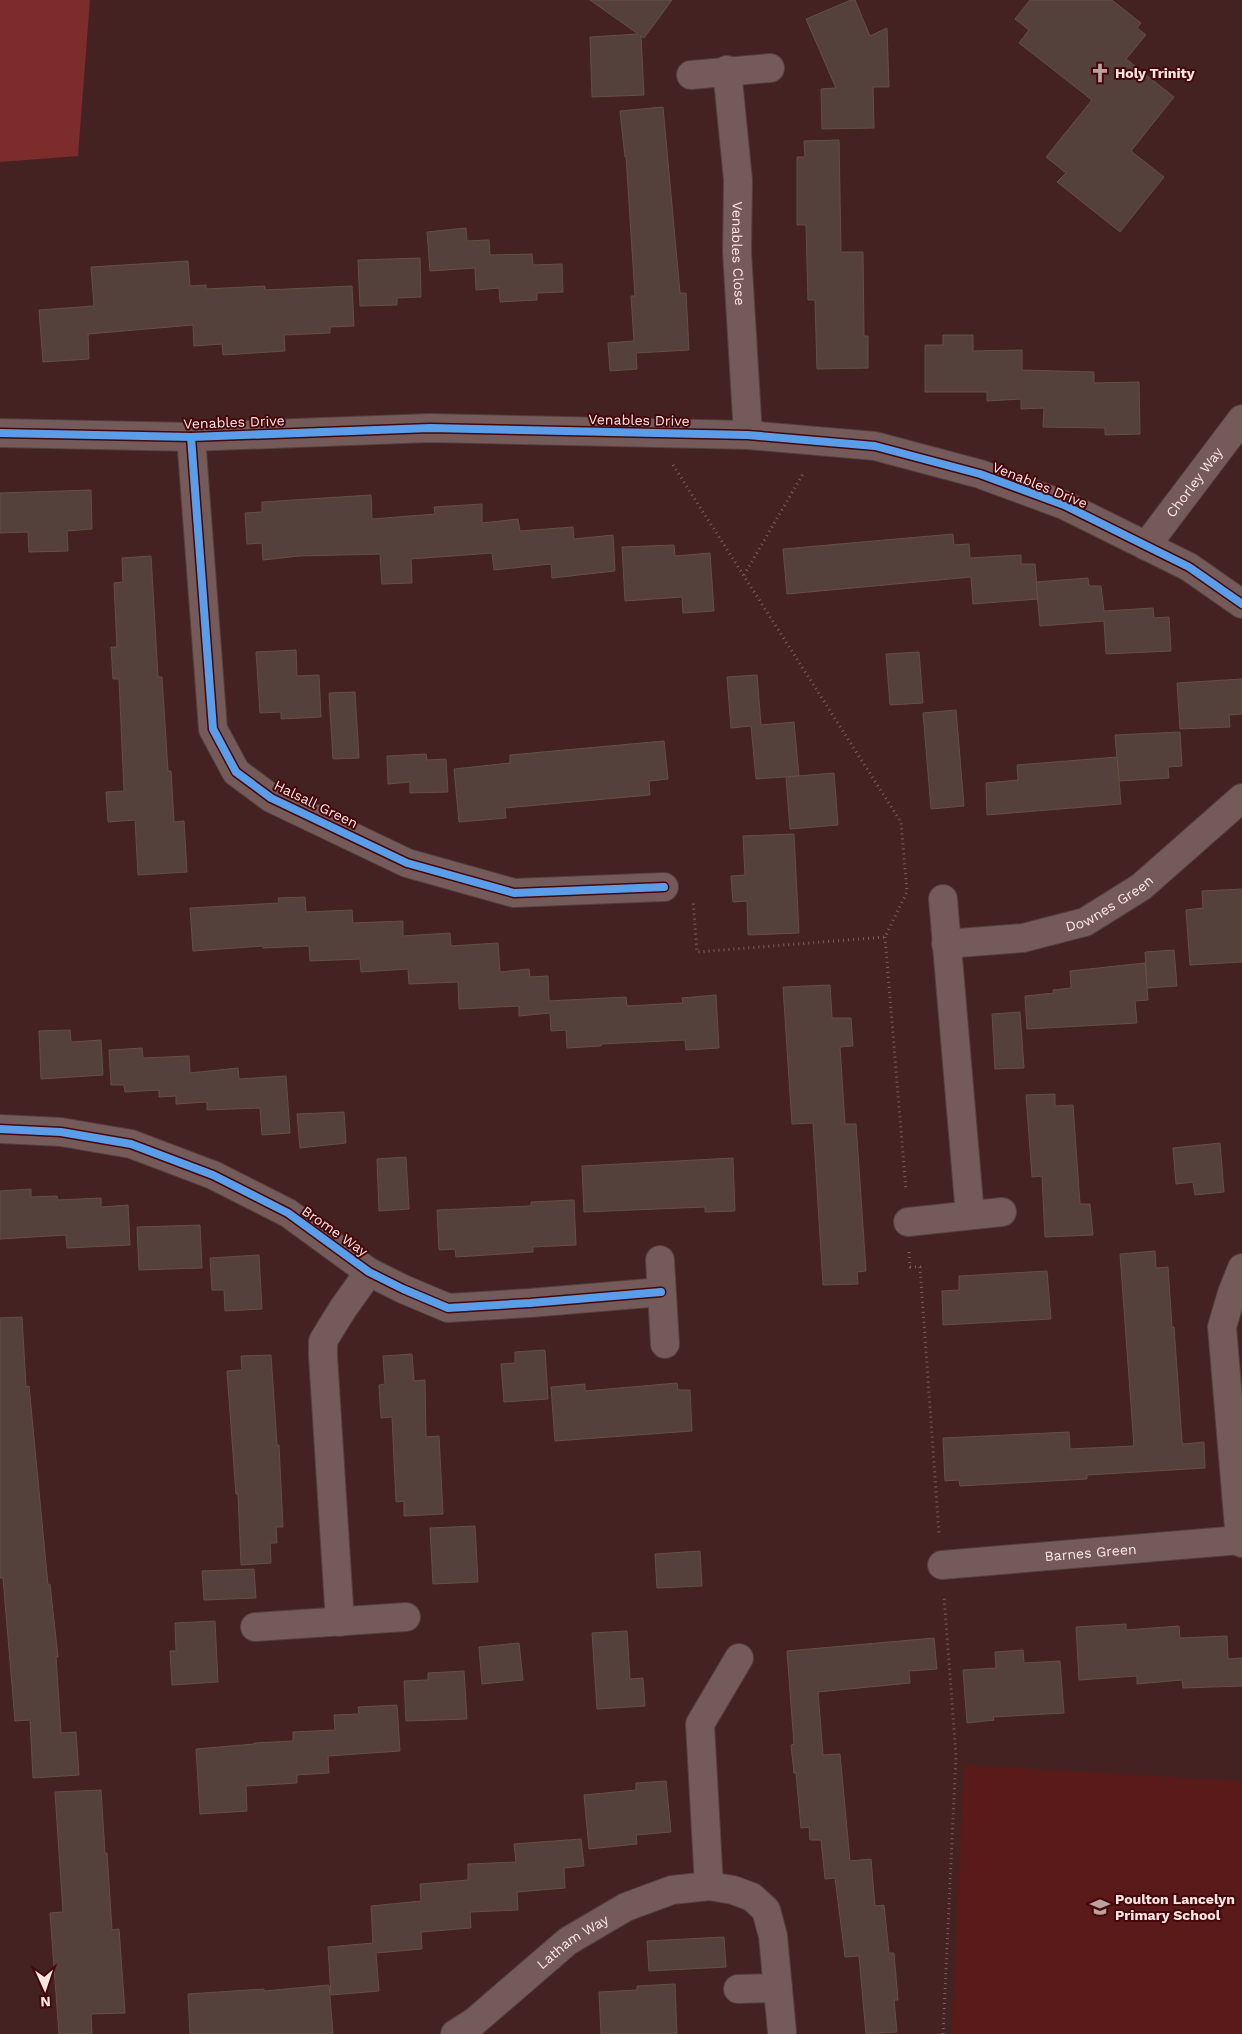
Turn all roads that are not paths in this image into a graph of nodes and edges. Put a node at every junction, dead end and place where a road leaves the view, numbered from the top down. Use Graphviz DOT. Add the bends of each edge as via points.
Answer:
graph roads {
  1 [pos="770,68"];
  2 [pos="727,70"];
  3 [pos="691,75"];
  4 [pos="1242,419"];
  5 [pos="0,433"];
  6 [pos="748,435"];
  7 [pos="191,437"];
  8 [pos="1146,546"];
  9 [pos="1242,604"];
  10 [pos="1242,798"];
  11 [pos="664,887"];
  12 [pos="943,899"];
  13 [pos="946,944"];
  14 [pos="0,1129"];
  15 [pos="1002,1212"];
  16 [pos="970,1215"];
  17 [pos="908,1222"];
  18 [pos="660,1260"];
  19 [pos="1242,1268"];
  20 [pos="369,1272"];
  21 [pos="661,1292"];
  22 [pos="665,1344"];
  23 [pos="1241,1542"];
  24 [pos="942,1565"];
  25 [pos="406,1617"];
  26 [pos="340,1622"];
  27 [pos="255,1627"];
  28 [pos="739,1658"];
  29 [pos="709,1886"];
  30 [pos="778,1988"];
  31 [pos="738,1989"];
  32 [pos="782,2032"];
  33 [pos="455,2034"];
  1 -- 2 [label="street"];
  2 -- 3 [label="street"];
  2 -- 6 [label="street, Venables Close" via="738,180 737,252"];
  4 -- 8 [label="street, Chorley Way"];
  5 -- 7 [label="street, Venables Drive"];
  6 -- 7 [label="street, Venables Drive" via="430,428"];
  6 -- 8 [label="street, Venables Drive" via="875,446 980,474 1064,505"];
  7 -- 11 [label="street, Halsall Green" via="214,729 236,772 271,798 407,863 514,894"];
  8 -- 9 [label="street, Venables Drive" via="1189,567"];
  10 -- 13 [label="street, Downes Green" via="1141,887 1085,922 1023,938"];
  12 -- 13 [label="street"];
  13 -- 16 [label="street"];
  14 -- 20 [label="street, Brome Way" via="60,1132 131,1144 213,1175 288,1214"];
  15 -- 16 [label="street"];
  16 -- 17 [label="street"];
  18 -- 21 [label="street"];
  19 -- 23 [label="street, Barnes Green" via="1222,1327"];
  20 -- 21 [label="street, Brome Way" via="448,1308"];
  20 -- 26 [label="street, Brome Way" via="323,1342"];
  21 -- 22 [label="street"];
  23 -- 24 [label="street, Barnes Green"];
  25 -- 26 [label="street"];
  26 -- 27 [label="street"];
  28 -- 29 [label="street" via="700,1724"];
  29 -- 30 [label="street, Latham Way" via="752,1897 766,1910 773,1936"];
  29 -- 33 [label="street, Latham Way" via="672,1890 626,1907 568,1941 474,2022"];
  30 -- 31 [label="street"];
  30 -- 32 [label="street, Latham Way"];
}
